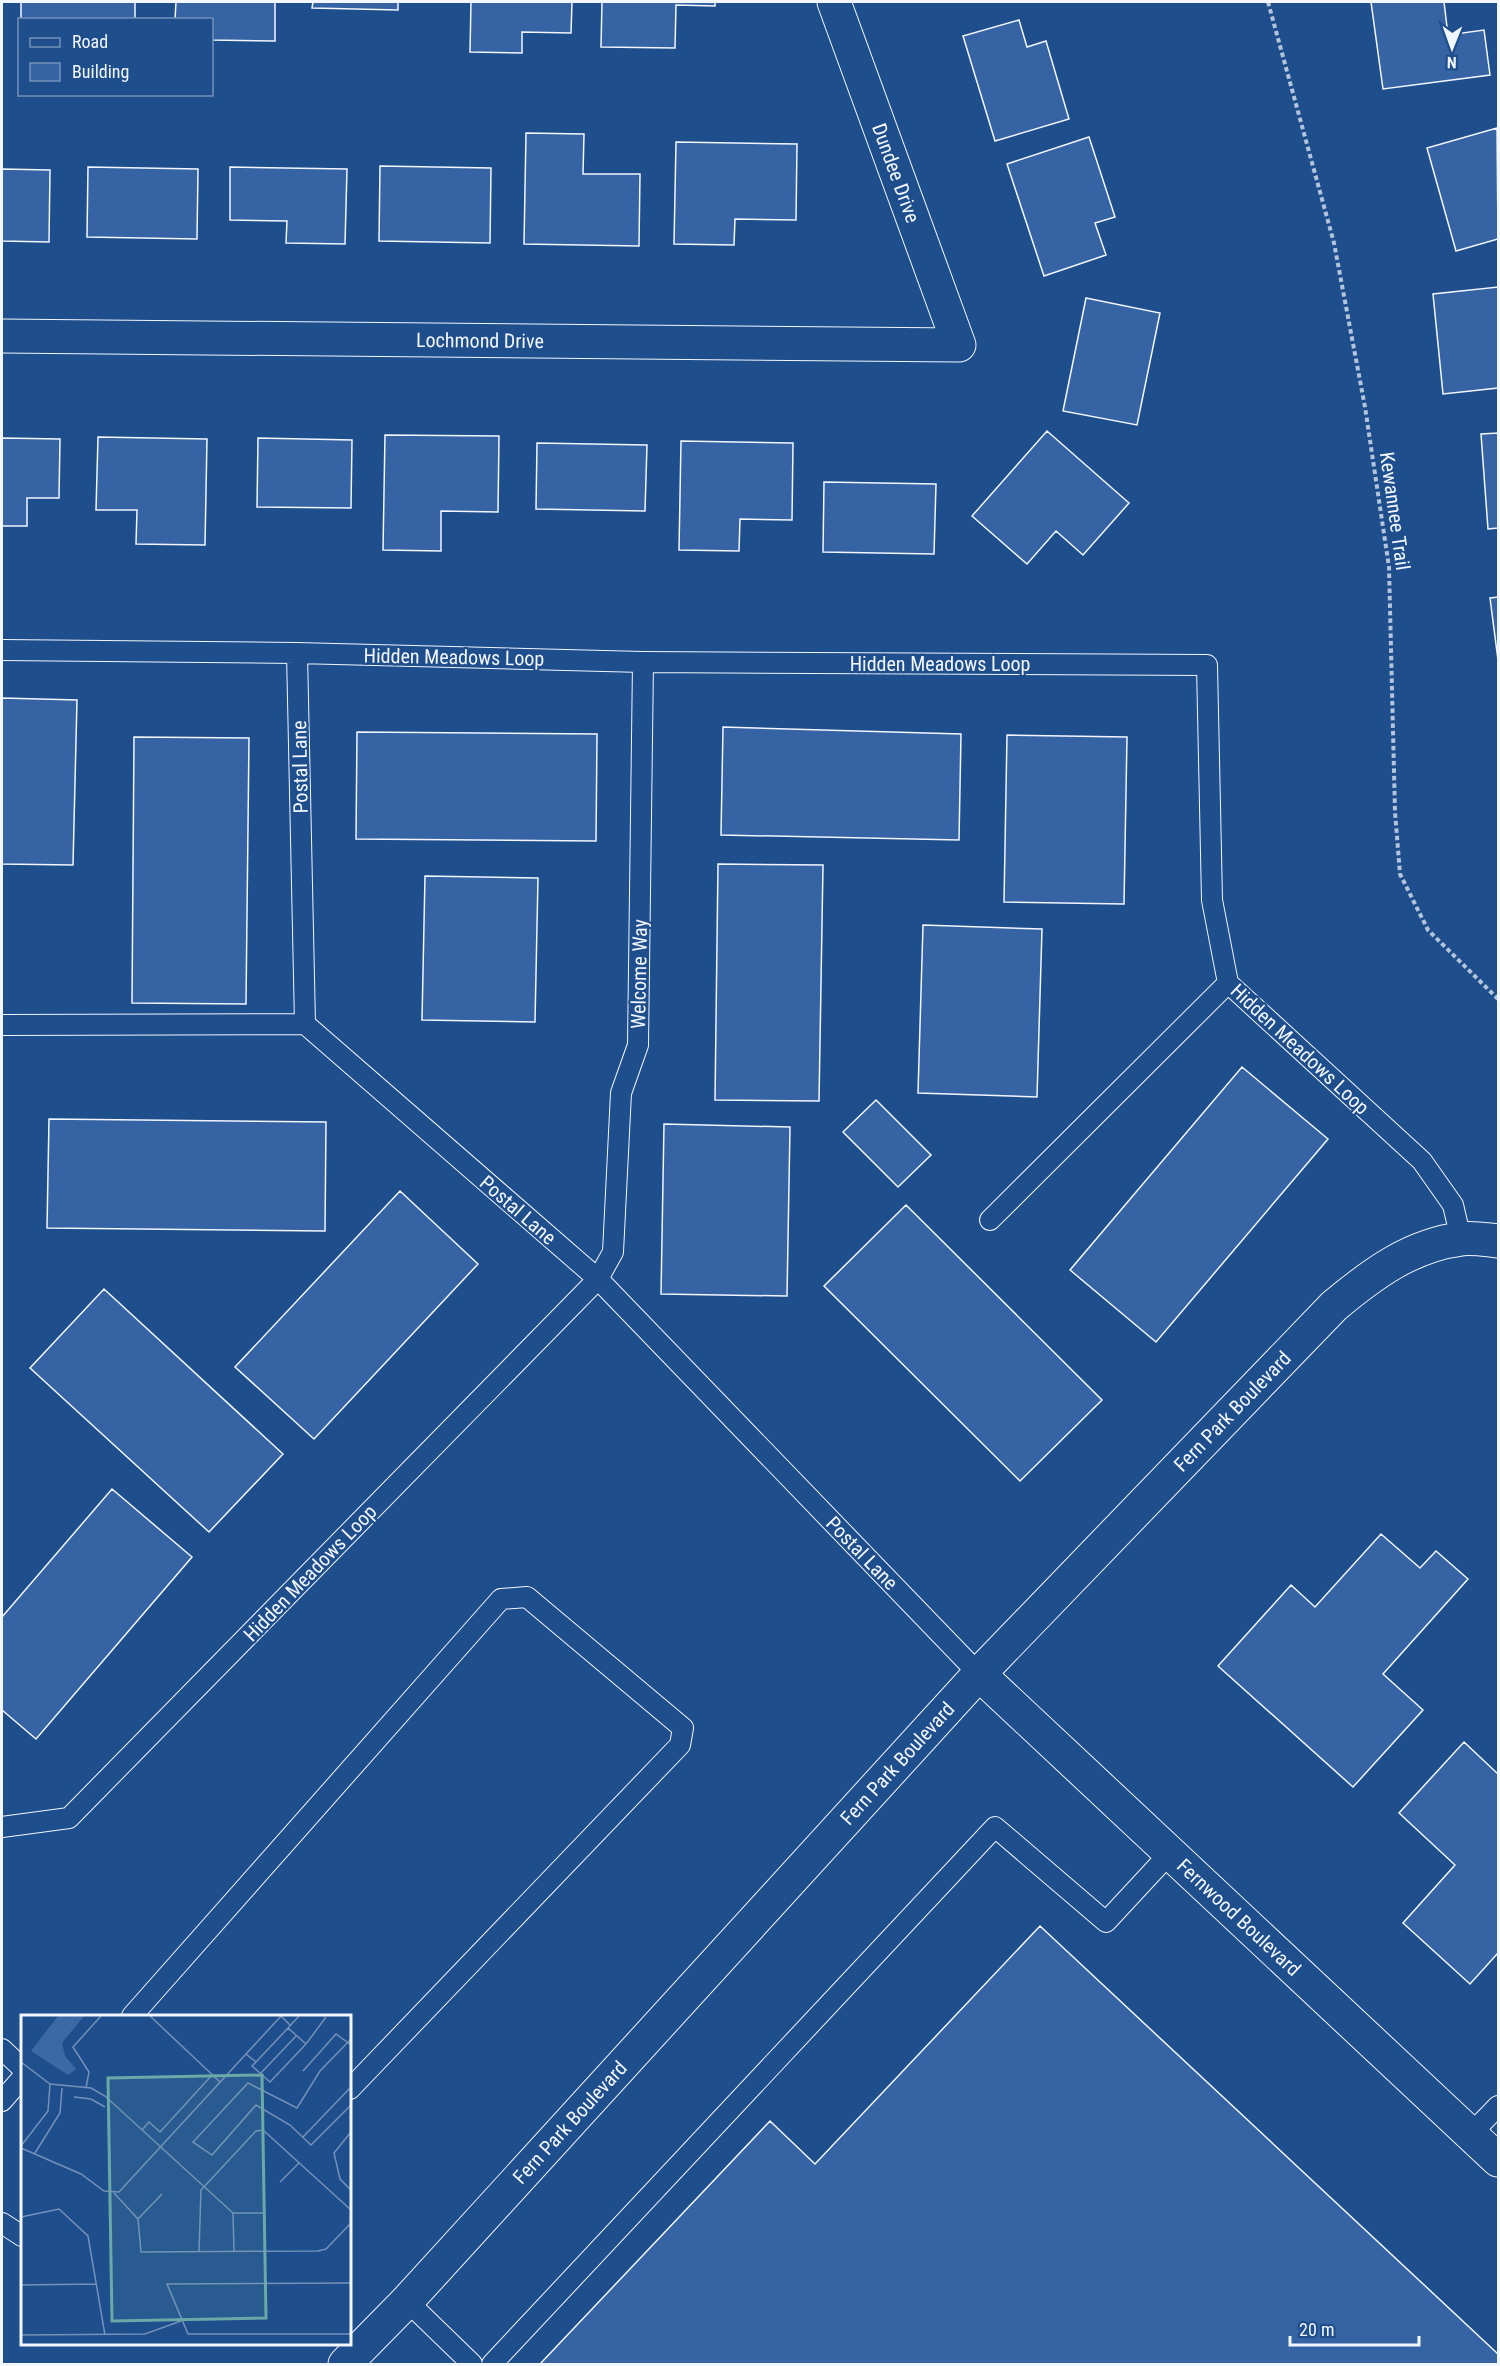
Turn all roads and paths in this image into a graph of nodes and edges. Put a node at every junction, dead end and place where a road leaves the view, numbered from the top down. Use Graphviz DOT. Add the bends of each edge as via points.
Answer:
graph roads {
  1 [pos="834,2"];
  2 [pos="1268,2"];
  3 [pos="2,336"];
  4 [pos="959,345"];
  5 [pos="2,650"];
  6 [pos="297,653"];
  7 [pos="643,662"];
  8 [pos="1228,983"];
  9 [pos="1498,999"];
  10 [pos="305,1024"];
  11 [pos="2,1025"];
  12 [pos="990,1220"];
  13 [pos="1461,1239"];
  14 [pos="1498,1241"];
  15 [pos="598,1279"];
  16 [pos="980,1674"];
  17 [pos="2,1827"];
  18 [pos="1170,1852"];
  19 [pos="133,2015"];
  20 [pos="2,2049"];
  21 [pos="21,2067"];
  22 [pos="21,2079"];
  23 [pos="351,2088"];
  24 [pos="2,2101"];
  25 [pos="1498,2106"];
  26 [pos="1471,2134"];
  27 [pos="1498,2160"];
  28 [pos="2,2223"];
  29 [pos="21,2235"];
  30 [pos="407,2301"];
  31 [pos="345,2364"];
  32 [pos="472,2364"];
  33 [pos="492,2364"];
  1 -- 4 [label="street, Dundee Drive"];
  2 -- 9 [label="path, Kewannee Trail" via="1334,243 1389,567 1400,874 1428,930"];
  3 -- 4 [label="street, Lochmond Drive"];
  5 -- 6 [label="lane, Hidden Meadows Loop"];
  6 -- 7 [label="lane, Hidden Meadows Loop"];
  6 -- 10 [label="lane, Postal Lane"];
  7 -- 8 [label="lane, Hidden Meadows Loop" via="1207,665 1212,900"];
  7 -- 15 [label="lane, Welcome Way" via="638,1045 621,1093 613,1252"];
  8 -- 12 [label="lane"];
  8 -- 13 [label="lane, Hidden Meadows Loop" via="1422,1161 1453,1205"];
  10 -- 11 [label="lane"];
  10 -- 15 [label="lane, Postal Lane"];
  13 -- 14 [label="street, Fern Park Boulevard"];
  13 -- 16 [label="street, Fern Park Boulevard" via="1409,1253 1368,1278 1334,1306"];
  15 -- 16 [label="lane, Postal Lane"];
  15 -- 17 [label="lane, Hidden Meadows Loop" via="69,1818"];
  16 -- 18 [label="street, Fernwood Boulevard"];
  16 -- 30 [label="street, Fern Park Boulevard"];
  18 -- 26 [label="street, Fernwood Boulevard"];
  18 -- 33 [label="lane" via="1106,1922 995,1827"];
  19 -- 23 [label="lane" via="501,1599 527,1597 683,1728 680,1745"];
  20 -- 21 [label="lane"];
  22 -- 24 [label="lane"];
  25 -- 26 [label="lane"];
  26 -- 27 [label="street, Fernwood Boulevard"];
  28 -- 29 [label="lane"];
  30 -- 31 [label="street, Fern Park Boulevard"];
  30 -- 32 [label="lane"];
}
